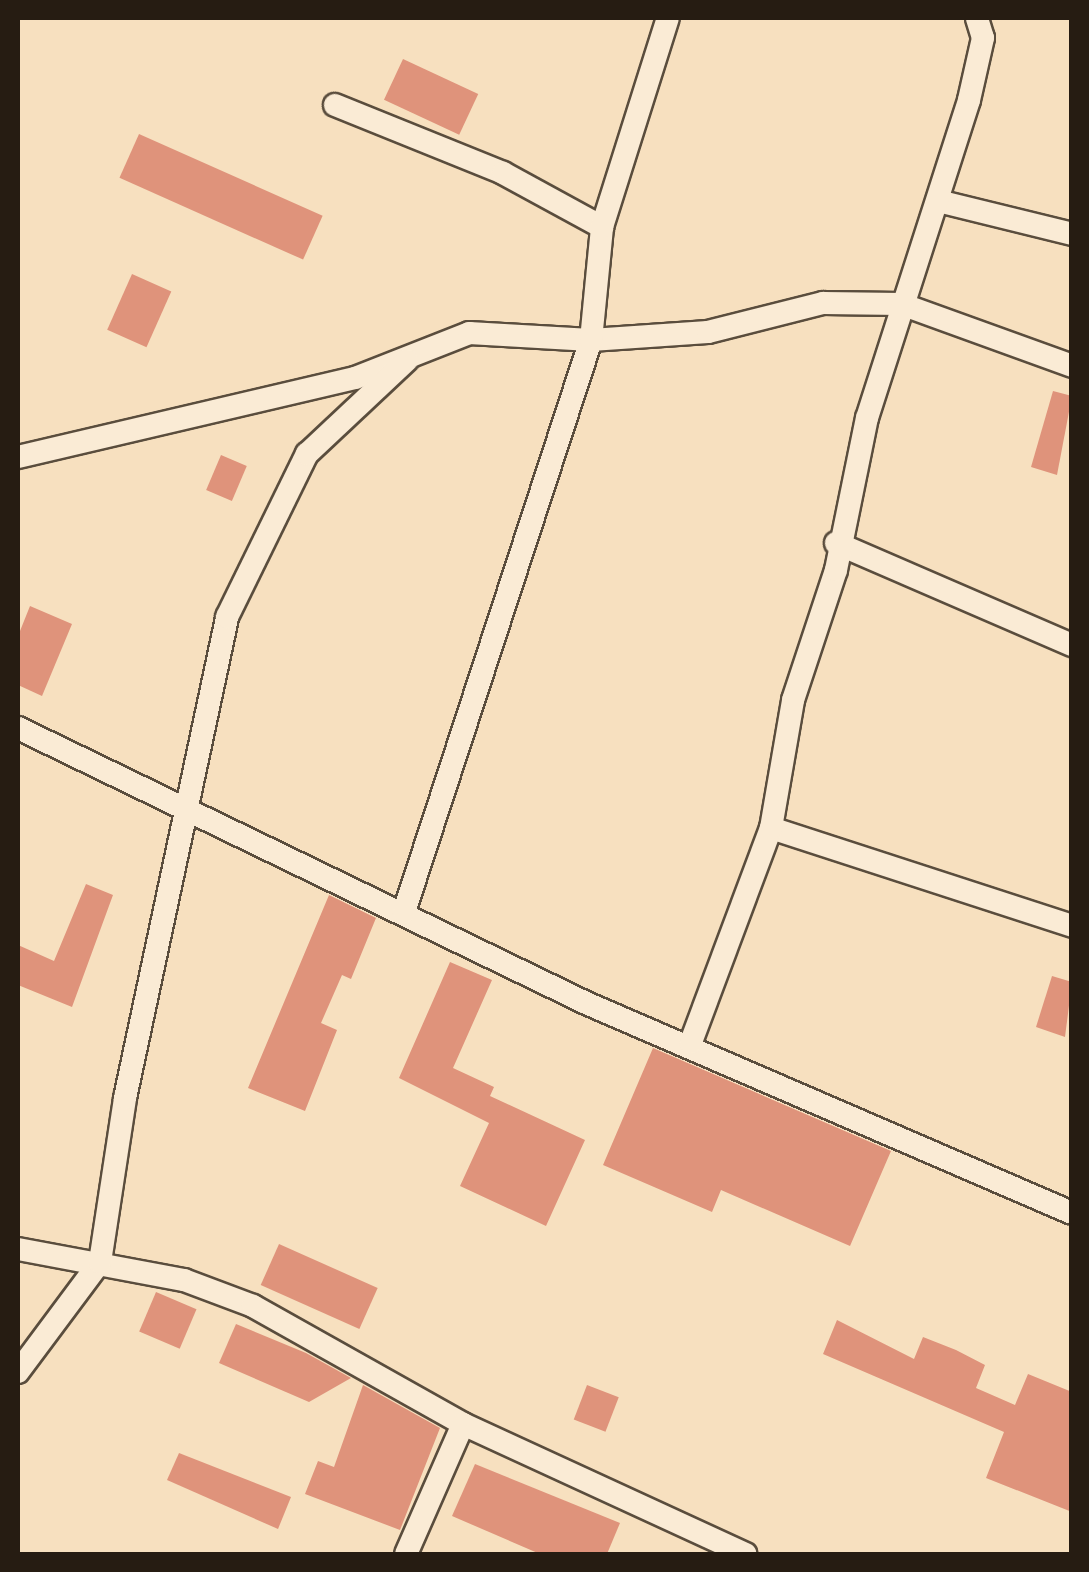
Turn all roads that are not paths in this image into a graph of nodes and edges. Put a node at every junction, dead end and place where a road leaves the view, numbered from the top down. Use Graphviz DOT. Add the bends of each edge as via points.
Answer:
graph roads {
  1 [pos="668,18"];
  2 [pos="977,18"];
  3 [pos="334,105"];
  4 [pos="938,201"];
  5 [pos="602,227"];
  6 [pos="1072,234"];
  7 [pos="901,304"];
  8 [pos="590,340"];
  9 [pos="407,360"];
  10 [pos="1072,366"];
  11 [pos="18,457"];
  12 [pos="836,543"];
  13 [pos="1072,645"];
  14 [pos="18,728"];
  15 [pos="192,809"];
  16 [pos="771,828"];
  17 [pos="404,912"];
  18 [pos="1072,926"];
  19 [pos="691,1042"];
  20 [pos="1072,1214"];
  21 [pos="18,1249"];
  22 [pos="100,1262"];
  23 [pos="18,1372"];
  24 [pos="463,1424"];
  25 [pos="718,1550"];
  26 [pos="406,1554"];
  27 [pos="746,1554"];
  1 -- 5 [label="street"];
  2 -- 4 [label="street" via="983,38"];
  3 -- 5 [label="street" via="503,174"];
  4 -- 6 [label="street"];
  4 -- 7 [label="street"];
  5 -- 8 [label="street"];
  7 -- 8 [label="street" via="823,303 708,332"];
  7 -- 10 [label="street"];
  7 -- 12 [label="street"];
  8 -- 9 [label="street" via="469,333"];
  8 -- 17 [label="street"];
  9 -- 11 [label="street"];
  9 -- 15 [label="street" via="307,454 268,522 227,617"];
  12 -- 13 [label="street"];
  12 -- 16 [label="street" via="836,570 792,700"];
  14 -- 15 [label="street"];
  15 -- 17 [label="street"];
  15 -- 22 [label="street" via="125,1098"];
  16 -- 18 [label="street"];
  16 -- 19 [label="street"];
  17 -- 19 [label="street" via="586,1002"];
  19 -- 20 [label="street"];
  21 -- 22 [label="street"];
  22 -- 23 [label="street"];
  22 -- 24 [label="street" via="184,1280 253,1306"];
  24 -- 25 [label="street"];
  24 -- 26 [label="street"];
  25 -- 27 [label="street"];
}
